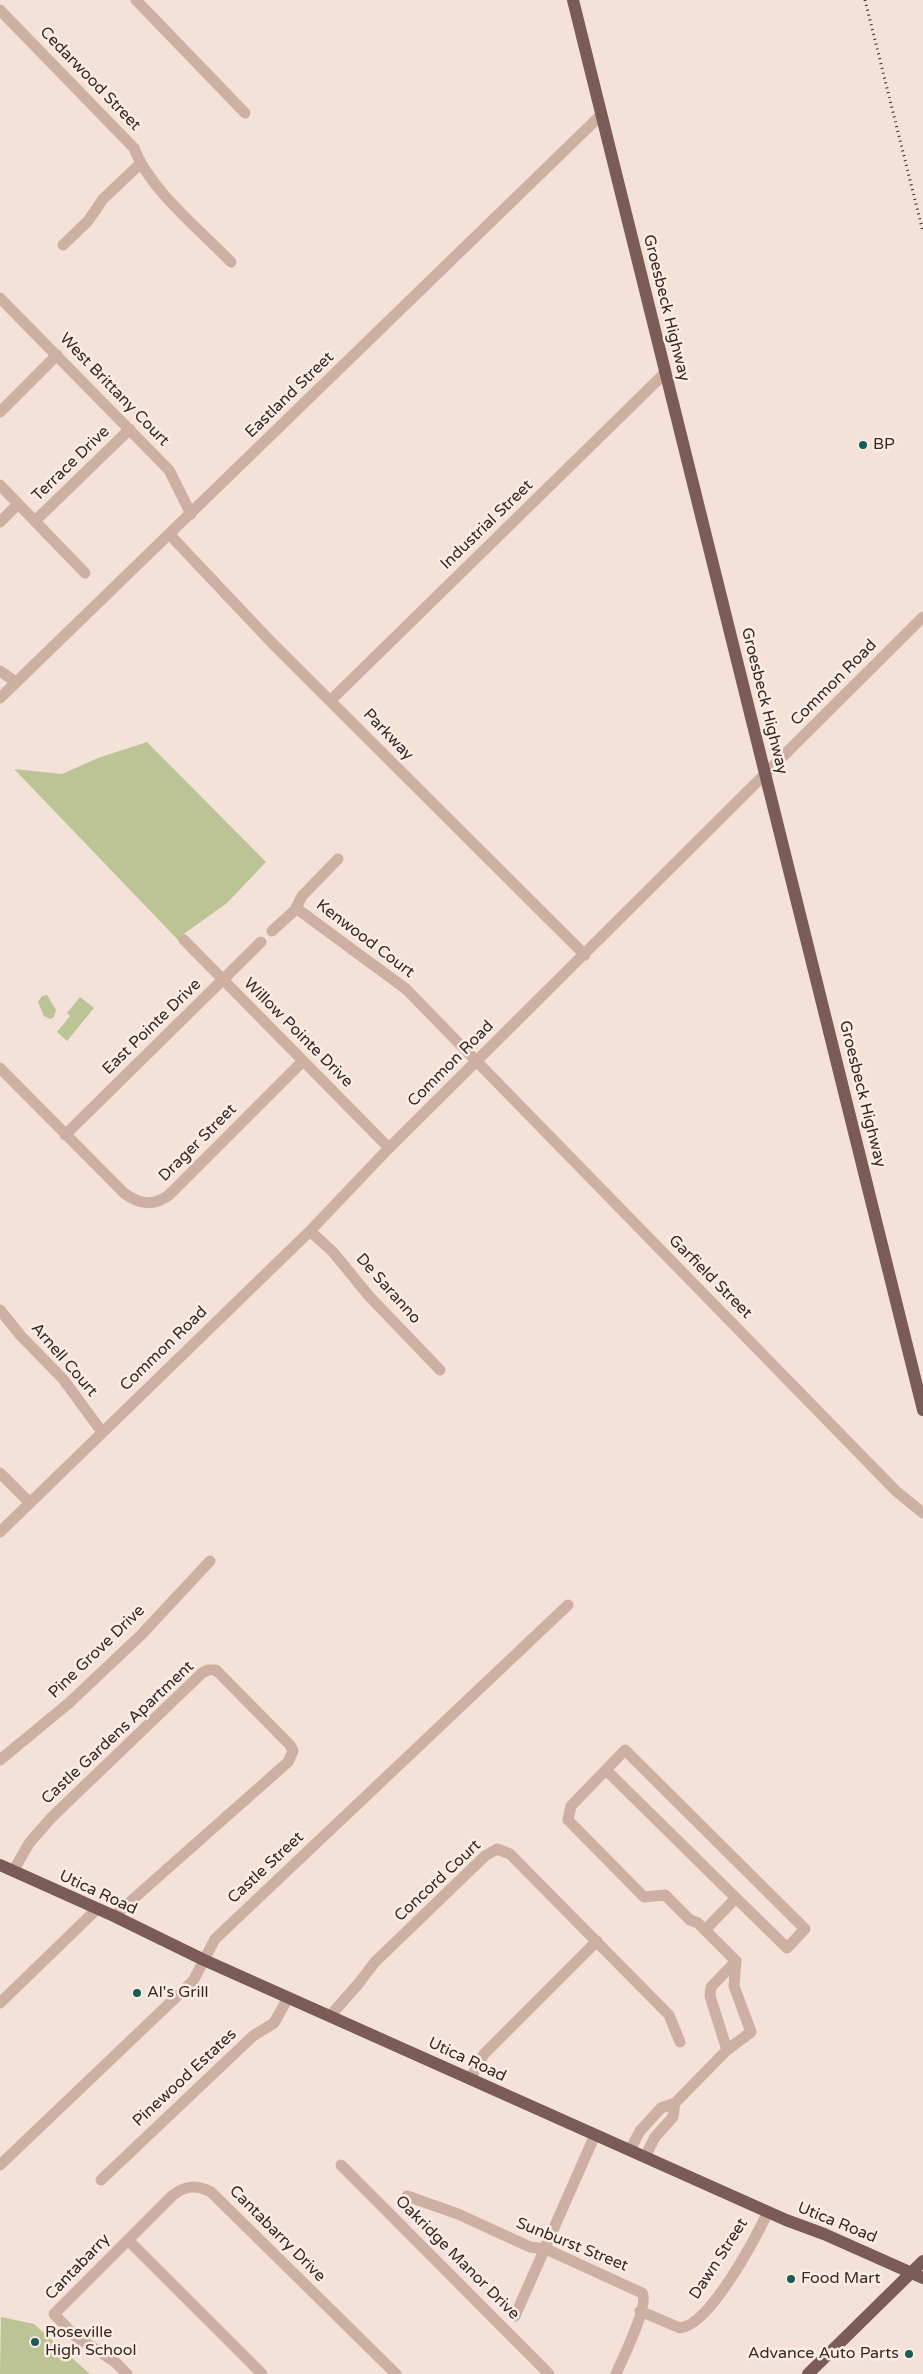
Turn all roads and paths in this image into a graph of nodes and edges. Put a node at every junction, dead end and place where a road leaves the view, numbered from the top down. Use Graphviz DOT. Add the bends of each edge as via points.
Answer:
graph roads {
  1 [pos="136,0"];
  2 [pos="573,0"];
  3 [pos="0,10"];
  4 [pos="245,113"];
  5 [pos="601,115"];
  6 [pos="140,164"];
  7 [pos="63,245"];
  8 [pos="231,262"];
  9 [pos="0,298"];
  10 [pos="57,355"];
  11 [pos="665,373"];
  12 [pos="0,412"];
  13 [pos="130,429"];
  14 [pos="0,485"];
  15 [pos="18,504"];
  16 [pos="191,514"];
  17 [pos="35,521"];
  18 [pos="0,522"];
  19 [pos="170,535"];
  20 [pos="84,573"];
  21 [pos="923,617"];
  22 [pos="0,671"];
  23 [pos="16,682"];
  24 [pos="0,698"];
  25 [pos="331,700"];
  26 [pos="765,774"];
  27 [pos="338,859"];
  28 [pos="296,908"];
  29 [pos="272,931"];
  30 [pos="184,940"];
  31 [pos="262,942"];
  32 [pos="585,955"];
  33 [pos="223,980"];
  34 [pos="303,1061"];
  35 [pos="476,1063"];
  36 [pos="0,1068"];
  37 [pos="65,1134"];
  38 [pos="389,1148"];
  39 [pos="310,1231"];
  40 [pos="0,1310"];
  41 [pos="440,1370"];
  42 [pos="923,1410"];
  43 [pos="102,1432"];
  44 [pos="0,1473"];
  45 [pos="30,1503"];
  46 [pos="923,1513"];
  47 [pos="0,1532"];
  48 [pos="210,1561"];
  49 [pos="568,1605"];
  50 [pos="0,1760"];
  51 [pos="606,1770"];
  52 [pos="0,1866"];
  53 [pos="13,1871"];
  54 [pos="736,1898"];
  55 [pos="97,1909"];
  56 [pos="114,1916"];
  57 [pos="705,1930"];
  58 [pos="597,1941"];
  59 [pos="204,1960"];
  60 [pos="736,1961"];
  61 [pos="288,1998"];
  62 [pos="0,2001"];
  63 [pos="330,2016"];
  64 [pos="680,2042"];
  65 [pos="728,2050"];
  66 [pos="470,2079"];
  67 [pos="676,2104"];
  68 [pos="595,2135"];
  69 [pos="630,2150"];
  70 [pos="646,2157"];
  71 [pos="0,2164"];
  72 [pos="341,2165"];
  73 [pos="101,2180"];
  74 [pos="408,2196"];
  75 [pos="768,2212"];
  76 [pos="128,2240"];
  77 [pos="546,2249"];
  78 [pos="923,2261"];
  79 [pos="917,2275"];
  80 [pos="640,2311"];
  81 [pos="514,2316"];
  82 [pos="127,2374"];
  83 [pos="262,2374"];
  84 [pos="396,2374"];
  85 [pos="549,2374"];
  86 [pos="616,2374"];
  87 [pos="808,2374"];
  1 -- 4 [label="street"];
  2 -- 5 [label="main road, Groesbeck Highway"];
  3 -- 6 [label="street, Cedarwood Street" via="134,148"];
  5 -- 11 [label="main road, Groesbeck Highway"];
  5 -- 16 [label="street, Eastland Street"];
  6 -- 7 [label="street" via="103,199 88,221"];
  6 -- 8 [label="street, Cedarwood Street" via="152,181"];
  9 -- 10 [label="street, West Brittany Court"];
  10 -- 12 [label="street"];
  10 -- 13 [label="street, West Brittany Court"];
  11 -- 25 [label="street, Industrial Street"];
  11 -- 26 [label="main road, Groesbeck Highway"];
  13 -- 16 [label="street, West Brittany Court" via="169,470"];
  13 -- 17 [label="street, Terrace Drive"];
  14 -- 15 [label="street"];
  15 -- 17 [label="street"];
  15 -- 18 [label="street"];
  16 -- 19 [label="street, Eastland Street"];
  17 -- 20 [label="street"];
  19 -- 23 [label="street, Eastland Street"];
  19 -- 25 [label="street, Parkway"];
  21 -- 26 [label="street, Common Road"];
  22 -- 23 [label="street"];
  23 -- 24 [label="street, Eastland Street"];
  25 -- 32 [label="street, Parkway"];
  26 -- 32 [label="street, Common Road"];
  26 -- 42 [label="main road, Groesbeck Highway"];
  27 -- 28 [label="street, Kenwood Court" via="302,896"];
  28 -- 29 [label="street, Kenwood Court"];
  28 -- 35 [label="street, Kenwood Court" via="406,989"];
  30 -- 33 [label="street, Willow Pointe Drive"];
  31 -- 33 [label="street, East Pointe Drive"];
  32 -- 35 [label="street, Common Road"];
  33 -- 34 [label="street, Willow Pointe Drive"];
  33 -- 37 [label="street, East Pointe Drive"];
  34 -- 37 [label="street, Drager Street" via="169,1195 155,1202 147,1204 132,1199"];
  34 -- 38 [label="street, Willow Pointe Drive"];
  35 -- 38 [label="street, Common Road"];
  35 -- 46 [label="street, Garfield Street" via="896,1491"];
  36 -- 37 [label="street, Drager Street"];
  38 -- 39 [label="street, Common Road"];
  39 -- 41 [label="street, De Saranno"];
  39 -- 43 [label="street, Common Road"];
  40 -- 43 [label="street, Arnell Court" via="63,1379"];
  43 -- 45 [label="street, Common Road"];
  44 -- 45 [label="street"];
  45 -- 47 [label="street, Common Road"];
  48 -- 50 [label="street, Pine Grove Drive" via="128,1648 69,1703"];
  49 -- 59 [label="street, Castle Street" via="215,1939"];
  51 -- 54 [label="street"];
  51 -- 54 [label="street" via="625,1750 805,1928 787,1948"];
  51 -- 57 [label="street" via="571,1806 568,1820 644,1897 664,1895"];
  52 -- 53 [label="main road, Utica Road"];
  53 -- 55 [label="main road, Utica Road"];
  53 -- 56 [label="street, Castle Gardens Apartment" via="30,1842 52,1817 202,1673 216,1670 290,1745 292,1756"];
  54 -- 57 [label="street"];
  55 -- 56 [label="main road, Utica Road"];
  55 -- 62 [label="street"];
  56 -- 59 [label="main road, Utica Road"];
  57 -- 60 [label="street"];
  58 -- 63 [label="street, Concord Court" via="510,1854 497,1849 374,1962"];
  58 -- 64 [label="street, Concord Court" via="669,2015"];
  58 -- 66 [label="street" via="484,2054"];
  59 -- 61 [label="main road, Utica Road"];
  59 -- 71 [label="street, Castle Street" via="193,1980"];
  60 -- 65 [label="street" via="711,1987 710,1996"];
  60 -- 65 [label="street" via="734,1986 750,2032"];
  61 -- 63 [label="main road, Utica Road"];
  61 -- 73 [label="street, Pinewood Estates" via="271,2026 253,2036"];
  63 -- 66 [label="main road, Utica Road"];
  65 -- 67 [label="street"];
  66 -- 68 [label="main road, Utica Road"];
  67 -- 69 [label="street" via="662,2108 640,2131"];
  67 -- 70 [label="street" via="673,2117 655,2137"];
  68 -- 69 [label="main road, Utica Road"];
  68 -- 77 [label="street"];
  69 -- 70 [label="main road, Utica Road"];
  70 -- 75 [label="main road, Utica Road"];
  72 -- 85 [label="street, Oakridge Manor Drive"];
  74 -- 77 [label="street, Sunburst Street" via="458,2214 530,2247"];
  75 -- 79 [label="main road, Utica Road"];
  75 -- 80 [label="street, Dawn Street" via="750,2248 696,2321 680,2328"];
  76 -- 82 [label="street, Cantabarry" via="54,2314 75,2336 114,2361"];
  76 -- 83 [label="street"];
  76 -- 84 [label="street, Cantabarry Drive" via="179,2190 199,2186 211,2192"];
  77 -- 80 [label="street, Sunburst Street" via="642,2293 645,2298"];
  77 -- 81 [label="street"];
  78 -- 79 [label="main road"];
  79 -- 87 [label="main road"];
  80 -- 86 [label="street, Sunburst Street" via="636,2331"];
}
